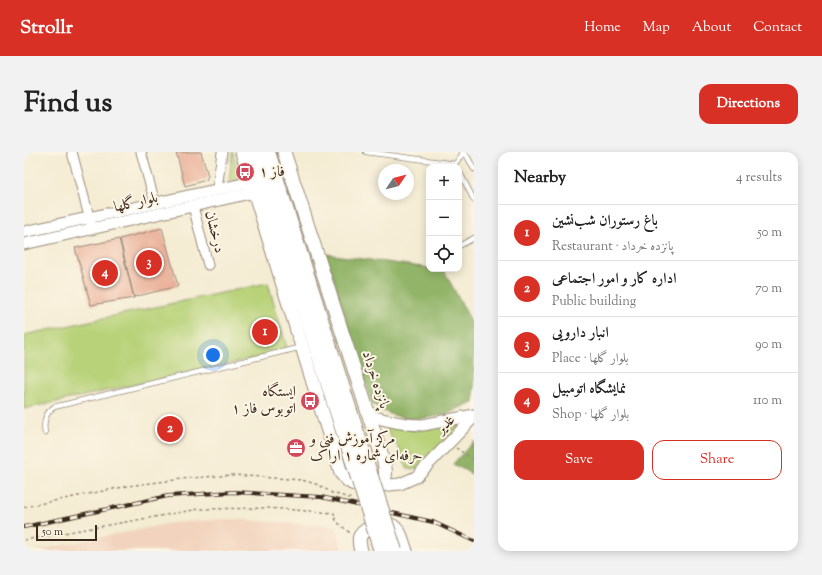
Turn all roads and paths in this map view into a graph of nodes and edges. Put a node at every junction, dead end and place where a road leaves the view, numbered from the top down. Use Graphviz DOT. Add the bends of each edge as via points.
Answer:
graph roads {
  1 [pos="72,152"];
  2 [pos="141,152"];
  3 [pos="222,152"];
  4 [pos="242,152"];
  5 [pos="254,152"];
  6 [pos="268,152"];
  7 [pos="284,152"];
  8 [pos="366,152"];
  9 [pos="463,152"];
  10 [pos="449,164"];
  11 [pos="457,164"];
  12 [pos="474,169"];
  13 [pos="462,177"];
  14 [pos="253,187"];
  15 [pos="217,189"];
  16 [pos="474,200"];
  17 [pos="155,203"];
  18 [pos="193,206"];
  19 [pos="89,217"];
  20 [pos="92,228"];
  21 [pos="24,232"];
  22 [pos="474,238"];
  23 [pos="24,244"];
  24 [pos="462,244"];
  25 [pos="208,265"];
  26 [pos="303,347"];
  27 [pos="368,415"];
  28 [pos="474,416"];
  29 [pos="45,433"];
  30 [pos="352,438"];
  31 [pos="455,447"];
  32 [pos="474,460"];
  33 [pos="380,486"];
  34 [pos="357,500"];
  35 [pos="24,507"];
  36 [pos="24,540"];
  37 [pos="360,546"];
  38 [pos="381,551"];
  39 [pos="395,551"];
  40 [pos="406,551"];
  1 -- 19 [label="street"];
  2 -- 17 [label="street"];
  3 -- 15 [label="street"];
  4 -- 14 [label="main road"];
  5 -- 30 [label="main road"];
  6 -- 30 [label="main road"];
  7 -- 27 [label="main road, پانزده خرداد"];
  8 -- 10 [label="lane"];
  9 -- 11 [label="lane"];
  9 -- 12 [label="lane"];
  13 -- 16 [label="lane"];
  14 -- 15 [label="street, بلوار گلها"];
  14 -- 18 [label="street, بلوار گلها"];
  14 -- 26 [label="main road"];
  15 -- 17 [label="street, بلوار گلها"];
  17 -- 19 [label="street, بلوار گلها"];
  18 -- 20 [label="street, بلوار گلها"];
  18 -- 25 [label="street, درخشان"];
  19 -- 20 [label="street"];
  19 -- 21 [label="street, بلوار گلها"];
  20 -- 23 [label="street, بلوار گلها"];
  22 -- 24 [label="lane"];
  26 -- 29 [label="lane" via="54,407 46,416"];
  26 -- 33 [label="main road" via="341,473 359,486"];
  27 -- 28 [label="street" via="400,424 423,425"];
  27 -- 33 [label="main road, پانزده خرداد" via="384,462 386,474"];
  28 -- 33 [label="street, غدیر" via="416,477 400,484"];
  30 -- 38 [label="main road, bridge"];
  30 -- 39 [label="main road, bridge"];
  31 -- 32 [label="path"];
  34 -- 35 [label="path" via="302,480 233,475 128,486"];
  36 -- 37 [label="path" via="199,509 260,508 334,513 336,521"];
  37 -- 40 [label="main road" via="360,536 368,528 389,524 400,532"];
}
